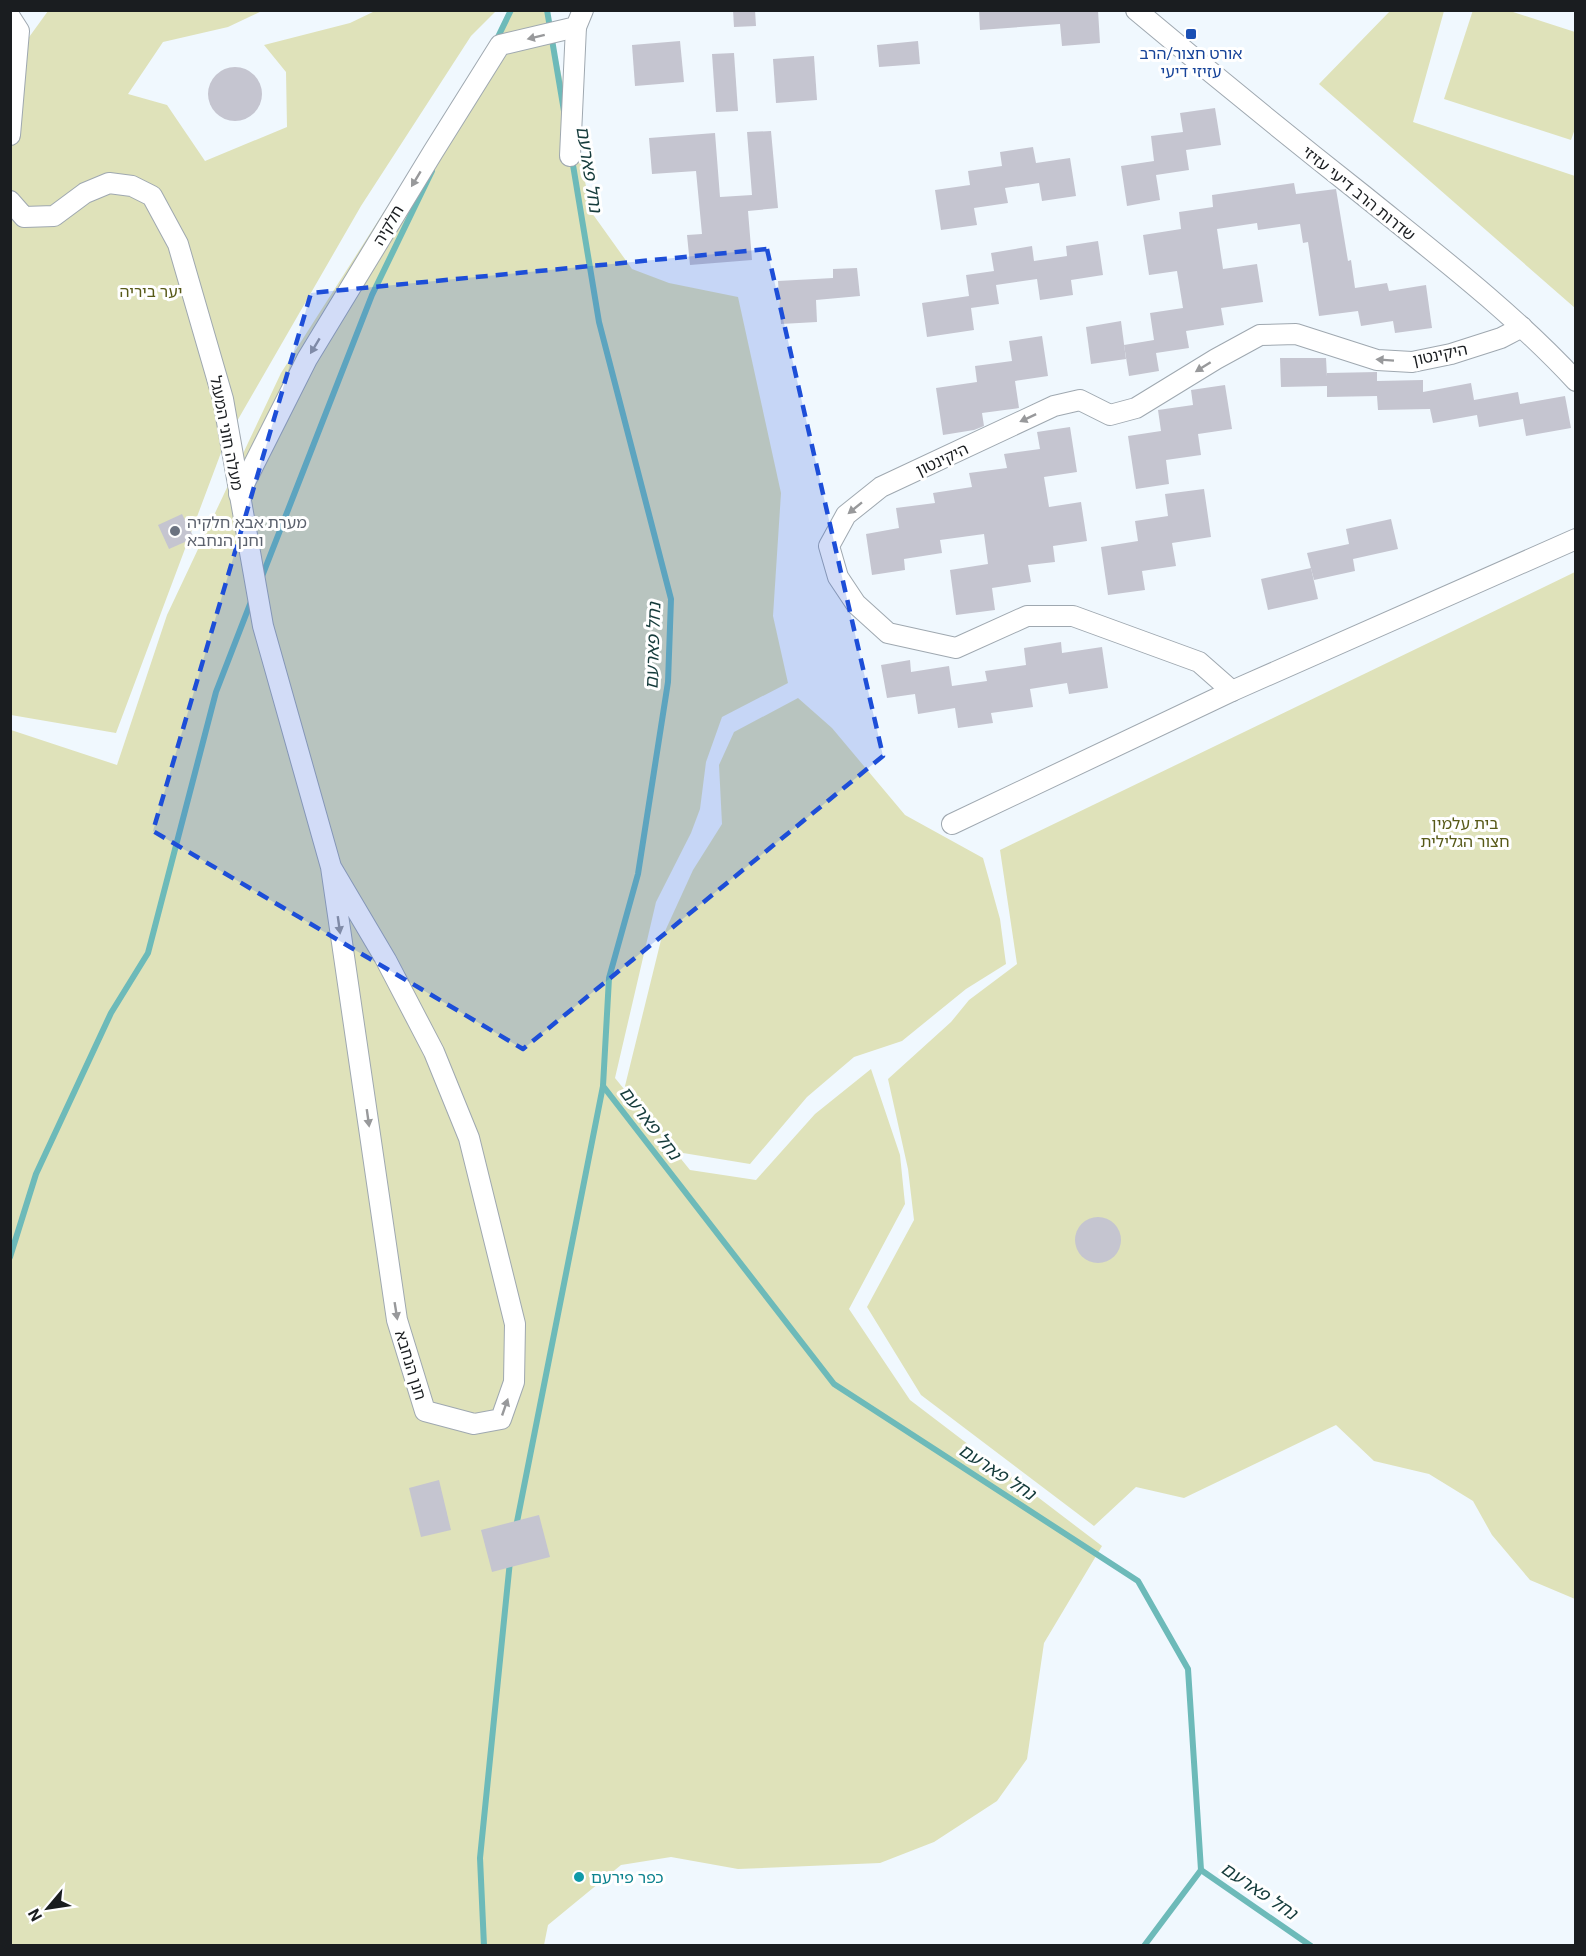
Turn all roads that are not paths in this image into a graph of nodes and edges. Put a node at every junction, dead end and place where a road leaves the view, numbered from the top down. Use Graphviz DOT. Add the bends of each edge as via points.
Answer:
graph roads {
  1 [pos="1136,10"];
  2 [pos="10,17"];
  3 [pos="579,19"];
  4 [pos="10,135"];
  5 [pos="570,156"];
  6 [pos="10,201"];
  7 [pos="1522,327"];
  8 [pos="1575,381"];
  9 [pos="239,494"];
  10 [pos="1575,539"];
  11 [pos="1232,691"];
  12 [pos="952,824"];
  13 [pos="331,867"];
  1 -- 7 [label="street, שדרות הרב דיעי עזיזי"];
  2 -- 4 [label="street" via="19,31"];
  3 -- 5 [label="street"];
  3 -- 9 [label="street, חלקיה, one-way" via="500,45 307,359"];
  6 -- 9 [label="street, מעלה חוני המעגל" via="24,217 54,216 85,193 109,183 132,186 152,196 178,244 223,399"];
  7 -- 8 [label="street, שדרות הרב דיעי עזיזי"];
  7 -- 11 [label="street, היקינטון, one-way" via="1451,354 1412,362 1377,360 1296,334 1260,335 1136,408 1110,415 1080,400 1054,406 881,487 846,515 829,546 838,577 856,604 888,633 956,648 1028,616 1073,616 1198,662"];
  9 -- 13 [label="street, מעלה חוני המעגל" via="263,626"];
  10 -- 11 [label="street"];
  11 -- 12 [label="street"];
  13 -- 13 [label="street, חנן הנחבא, one-way" via="397,1320 425,1412 474,1424 501,1419 514,1382 515,1324 470,1138 434,1052"];
}
